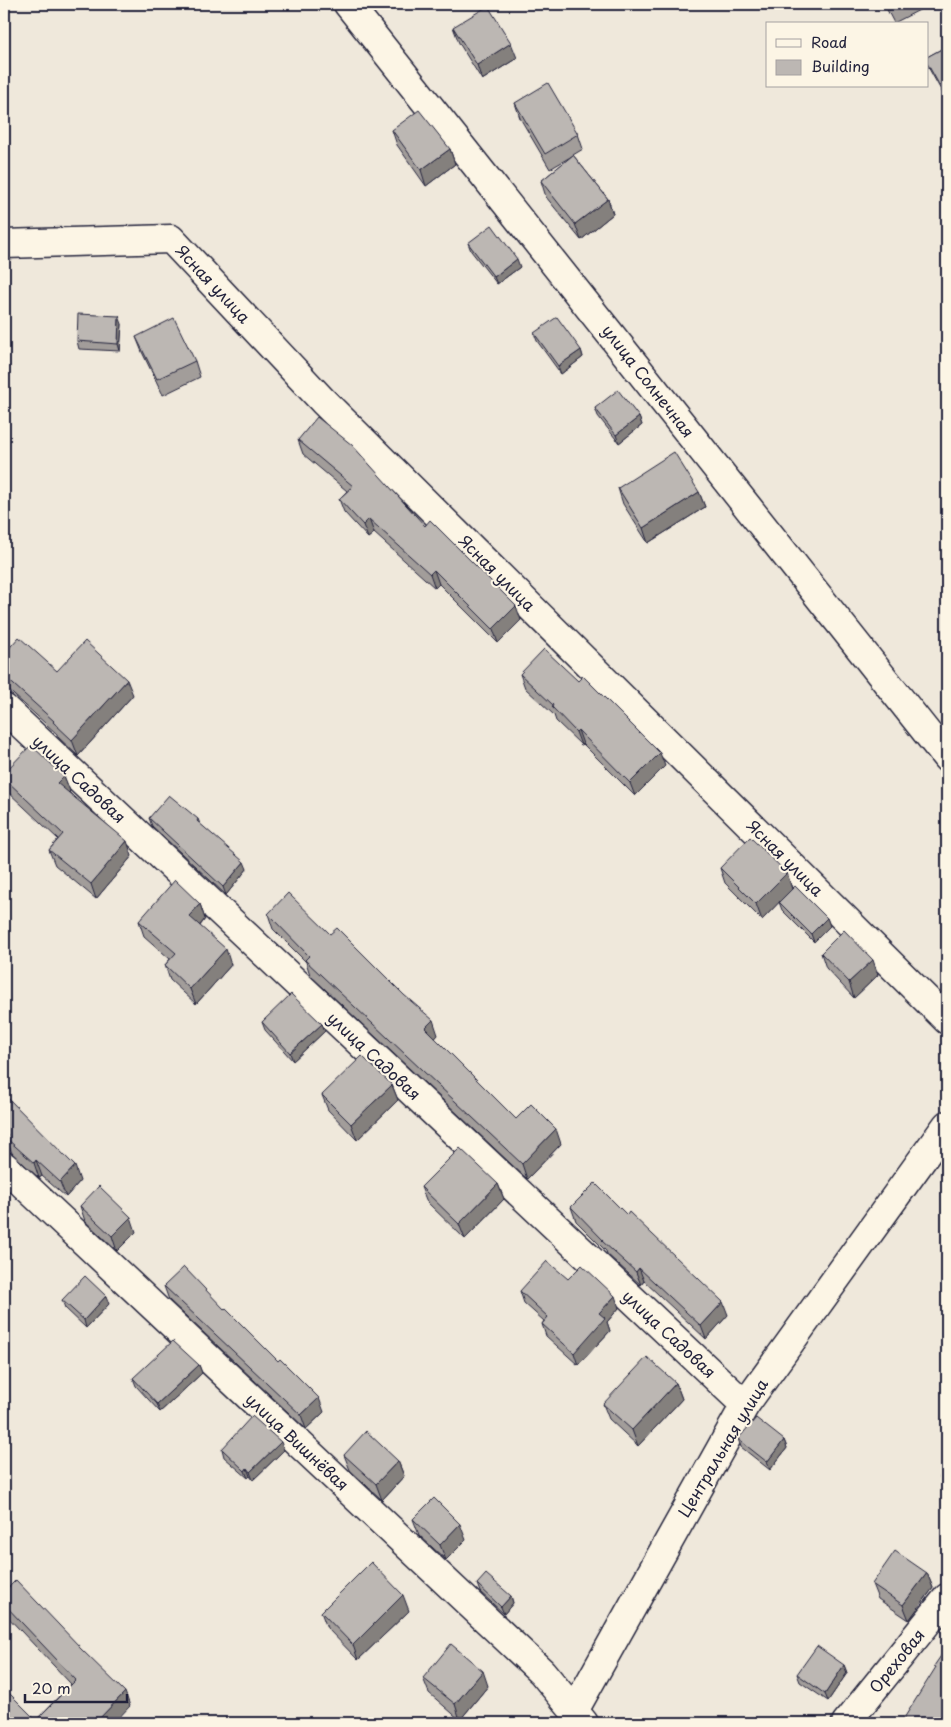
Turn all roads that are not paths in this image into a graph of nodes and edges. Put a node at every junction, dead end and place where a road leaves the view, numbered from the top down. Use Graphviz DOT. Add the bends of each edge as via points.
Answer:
graph roads {
  1 [pos="348,4"];
  2 [pos="4,244"];
  3 [pos="4,708"];
  4 [pos="947,758"];
  5 [pos="947,1020"];
  6 [pos="947,1125"];
  7 [pos="4,1166"];
  8 [pos="745,1405"];
  9 [pos="947,1598"];
  10 [pos="579,1717"];
  11 [pos="846,1723"];
  1 -- 4 [label="street, улица Солнечная"];
  2 -- 5 [label="street, Ясная улица" via="170,239 323,401"];
  3 -- 8 [label="street, улица Садовая"];
  6 -- 8 [label="street, Центральная улица"];
  7 -- 10 [label="street, улица Вишнёвая" via="542,1672"];
  8 -- 10 [label="street, Центральная улица"];
  9 -- 11 [label="street, Ореховая"];
}
